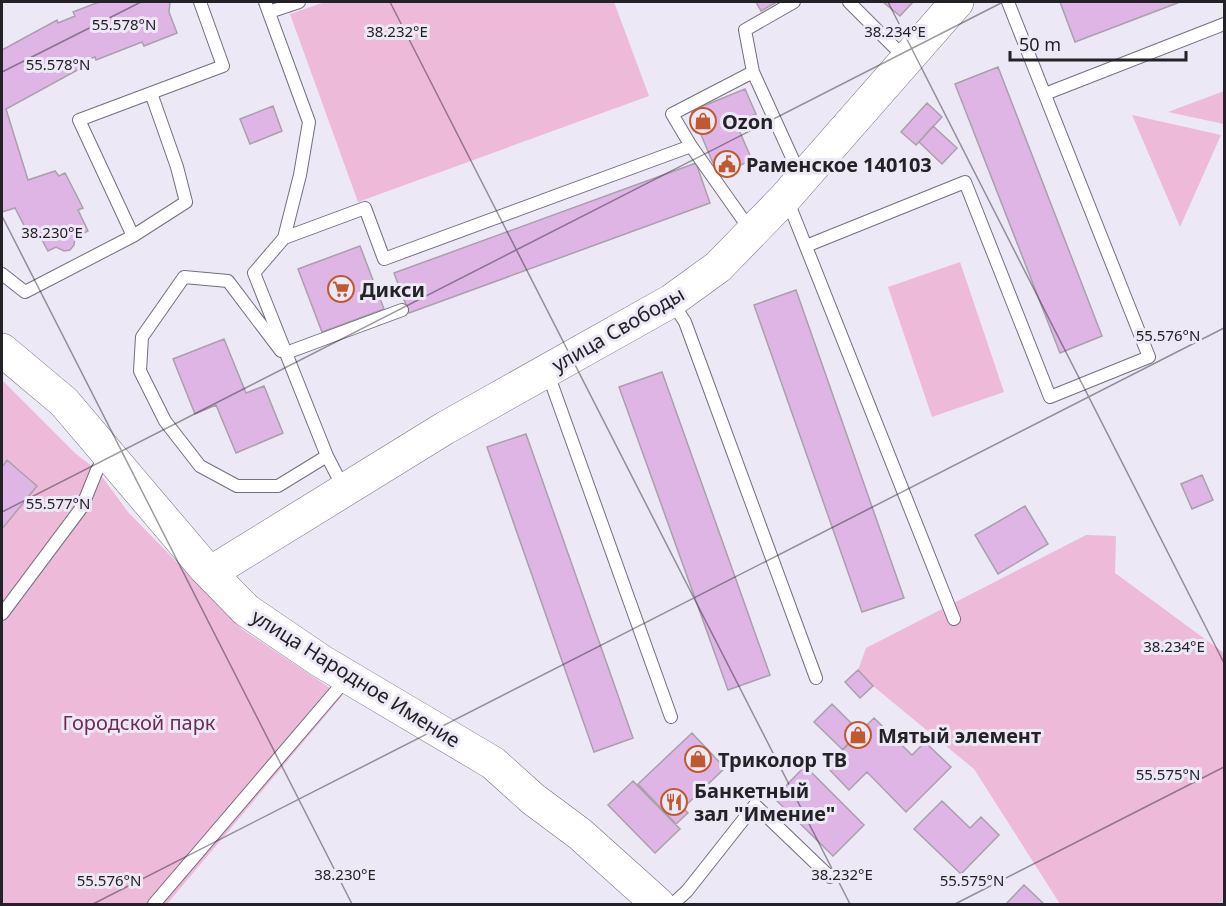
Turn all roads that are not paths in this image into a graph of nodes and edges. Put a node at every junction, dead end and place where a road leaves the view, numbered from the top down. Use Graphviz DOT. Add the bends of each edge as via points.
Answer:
graph roads {
  1 [pos="200,2"];
  2 [pos="299,2"];
  3 [pos="794,2"];
  4 [pos="849,2"];
  5 [pos="957,2"];
  6 [pos="1008,2"];
  7 [pos="267,7"];
  8 [pos="1224,24"];
  9 [pos="907,60"];
  10 [pos="753,72"];
  11 [pos="151,93"];
  12 [pos="1045,94"];
  13 [pos="691,146"];
  14 [pos="794,188"];
  15 [pos="752,232"];
  16 [pos="133,236"];
  17 [pos="284,238"];
  18 [pos="806,246"];
  19 [pos="2,274"];
  20 [pos="671,301"];
  21 [pos="402,310"];
  22 [pos="2,350"];
  23 [pos="289,358"];
  24 [pos="547,371"];
  25 [pos="108,453"];
  26 [pos="327,456"];
  27 [pos="344,489"];
  28 [pos="210,573"];
  29 [pos="2,614"];
  30 [pos="954,619"];
  31 [pos="349,677"];
  32 [pos="816,678"];
  33 [pos="670,717"];
  34 [pos="830,877"];
  35 [pos="154,904"];
  36 [pos="658,904"];
  37 [pos="673,904"];
  1 -- 11 [label="lane" via="223,66"];
  2 -- 7 [label="lane"];
  3 -- 10 [label="lane" via="745,30"];
  4 -- 9 [label="lane"];
  5 -- 9 [label="street, улица Свободы"];
  6 -- 12 [label="lane"];
  7 -- 17 [label="lane" via="309,122"];
  8 -- 12 [label="lane"];
  9 -- 14 [label="street, улица Свободы"];
  10 -- 13 [label="lane" via="672,114"];
  10 -- 14 [label="lane"];
  11 -- 16 [label="lane" via="186,202"];
  11 -- 16 [label="lane" via="79,120"];
  12 -- 18 [label="lane" via="1149,357 1050,397 965,183"];
  13 -- 15 [label="lane"];
  13 -- 17 [label="lane" via="384,259 365,208"];
  14 -- 15 [label="street, улица Свободы"];
  14 -- 18 [label="lane"];
  15 -- 20 [label="street, улица Свободы" via="718,267"];
  16 -- 19 [label="lane" via="25,292"];
  17 -- 23 [label="lane" via="254,273"];
  18 -- 30 [label="lane"];
  20 -- 24 [label="street, улица Свободы"];
  20 -- 32 [label="lane" via="685,322"];
  21 -- 23 [label="lane"];
  22 -- 25 [label="street, улица Народное Имение" via="64,402"];
  23 -- 26 [label="lane"];
  23 -- 26 [label="lane" via="228,281 184,277 142,337 140,371 165,421 200,466 237,486 278,486"];
  24 -- 27 [label="street, улица Свободы"];
  24 -- 33 [label="lane"];
  25 -- 28 [label="street, улица Народное Имение"];
  25 -- 29 [label="lane" via="82,507"];
  26 -- 27 [label="lane"];
  27 -- 28 [label="street, улица Свободы"];
  28 -- 31 [label="street, улица Народное Имение" via="246,610"];
  31 -- 35 [label="lane"];
  31 -- 36 [label="street, улица Народное Имение" via="493,763"];
  34 -- 37 [label="lane" via="755,805"];
}
